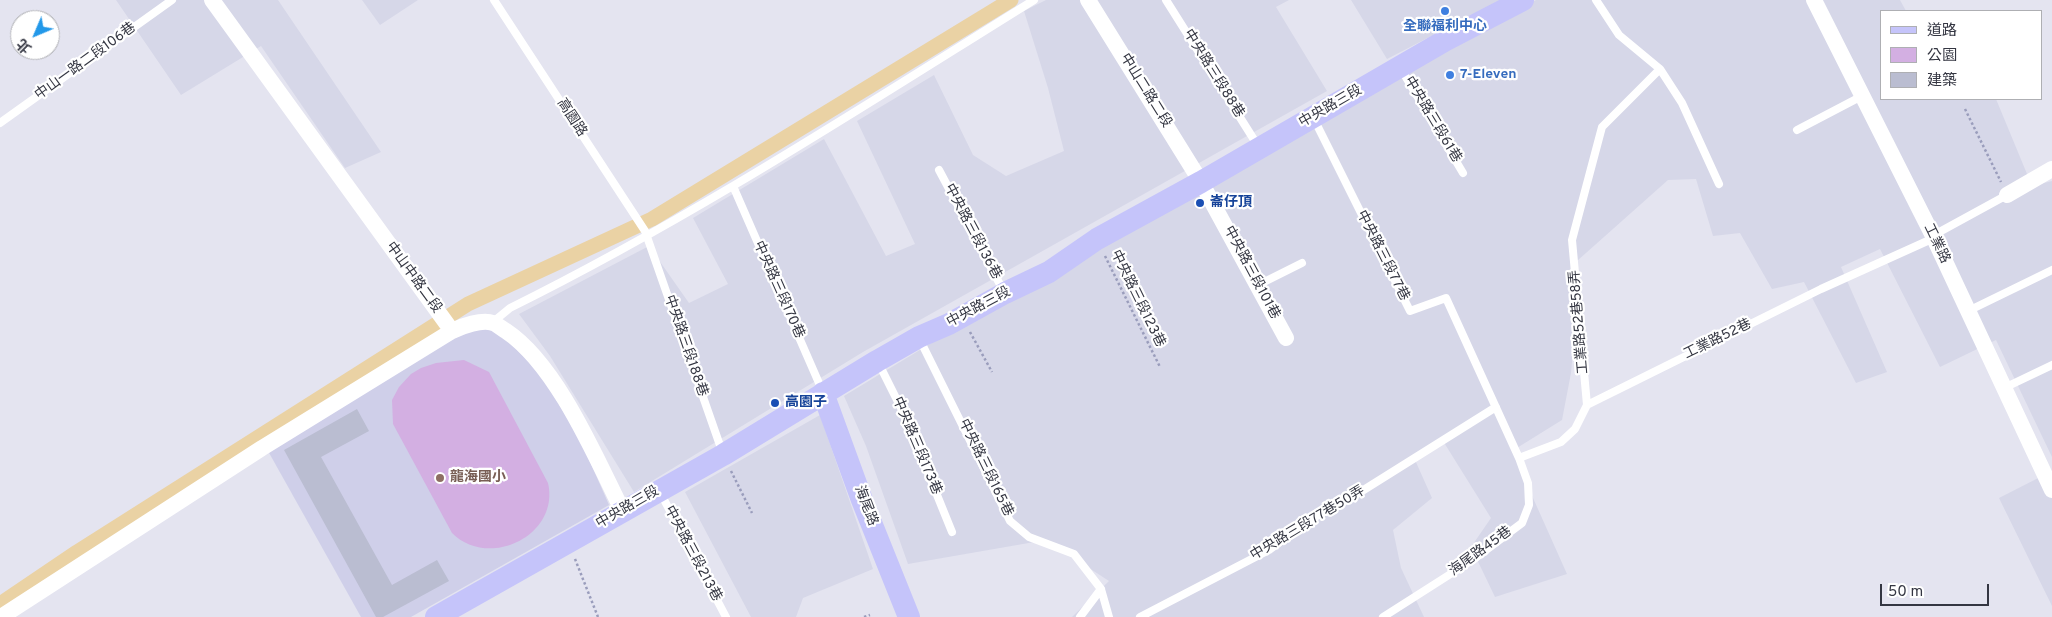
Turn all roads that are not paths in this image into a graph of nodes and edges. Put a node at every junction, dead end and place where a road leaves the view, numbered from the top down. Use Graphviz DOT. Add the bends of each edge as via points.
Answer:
graph roads {
  1 [pos="172,0"];
  2 [pos="494,0"];
  3 [pos="1034,0"];
  4 [pos="1088,0"];
  5 [pos="1166,0"];
  6 [pos="1523,0"];
  7 [pos="1596,0"];
  8 [pos="1814,0"];
  9 [pos="218,2"];
  10 [pos="1400,68"];
  11 [pos="1660,69"];
  12 [pos="1862,96"];
  13 [pos="1313,117"];
  14 [pos="0,124"];
  15 [pos="1797,130"];
  16 [pos="1260,148"];
  17 [pos="2052,169"];
  18 [pos="938,170"];
  19 [pos="1463,173"];
  20 [pos="1201,182"];
  21 [pos="1719,184"];
  22 [pos="733,186"];
  23 [pos="2007,195"];
  24 [pos="646,234"];
  25 [pos="1933,237"];
  26 [pos="1302,264"];
  27 [pos="2052,270"];
  28 [pos="1258,285"];
  29 [pos="1005,293"];
  30 [pos="1968,311"];
  31 [pos="445,322"];
  32 [pos="493,323"];
  33 [pos="919,337"];
  34 [pos="1286,338"];
  35 [pos="877,361"];
  36 [pos="2052,365"];
  37 [pos="2004,388"];
  38 [pos="823,393"];
  39 [pos="1587,404"];
  40 [pos="1496,407"];
  41 [pos="724,456"];
  42 [pos="1519,458"];
  43 [pos="2050,481"];
  44 [pos="659,490"];
  45 [pos="623,512"];
  46 [pos="952,532"];
  47 [pos="1102,589"];
  48 [pos="1,617"];
  49 [pos="436,617"];
  50 [pos="726,617"];
  51 [pos="909,617"];
  52 [pos="1080,617"];
  53 [pos="1109,617"];
  54 [pos="1140,617"];
  55 [pos="1383,617"];
  1 -- 14 [label="lane, 中山一路二段106巷"];
  2 -- 24 [label="lane, 高園路"];
  3 -- 22 [label="lane"];
  4 -- 20 [label="street, 中山二路二段"];
  5 -- 16 [label="lane, 中央路三段88巷"];
  6 -- 10 [label="street, 中央路三段"];
  7 -- 11 [label="lane" via="1618,35"];
  8 -- 12 [label="street, 工業路"];
  9 -- 31 [label="street, 中山中路二段"];
  10 -- 13 [label="street, 中央路三段"];
  10 -- 19 [label="lane, 中央路三段61巷"];
  11 -- 21 [label="lane" via="1682,103"];
  11 -- 39 [label="lane, 工業路52巷58弄" via="1602,127 1572,240"];
  12 -- 15 [label="lane"];
  12 -- 25 [label="street, 工業路"];
  13 -- 16 [label="street, 中央路三段"];
  13 -- 40 [label="lane, 中央路三段77巷" via="1410,311 1446,298"];
  16 -- 20 [label="street, 中央路三段"];
  17 -- 23 [label="street"];
  18 -- 29 [label="lane, 中央路三段136巷"];
  20 -- 28 [label="street, 中央路三段101巷"];
  20 -- 29 [label="street, 中央路三段" via="1097,239 1049,272"];
  22 -- 24 [label="lane"];
  22 -- 38 [label="lane, 中央路三段170巷"];
  23 -- 25 [label="lane, 工業路52巷"];
  24 -- 32 [label="lane" via="510,308"];
  24 -- 41 [label="lane, 中央路三段188巷"];
  25 -- 30 [label="street, 工業路"];
  25 -- 39 [label="lane, 工業路52巷"];
  26 -- 28 [label="lane"];
  27 -- 30 [label="lane"];
  28 -- 34 [label="street, 中央路三段101巷"];
  29 -- 33 [label="street, 中央路三段"];
  30 -- 37 [label="street, 工業路"];
  31 -- 32 [label="street"];
  31 -- 48 [label="street" via="262,448"];
  32 -- 45 [label="street" via="520,341 563,397"];
  33 -- 35 [label="street, 中央路三段"];
  33 -- 47 [label="lane, 中央路三段165巷" via="1010,521 1029,537 1074,554"];
  35 -- 38 [label="street, 中央路三段"];
  35 -- 46 [label="lane, 中央路三段173巷" via="905,416"];
  36 -- 37 [label="lane"];
  37 -- 43 [label="street, 工業路"];
  38 -- 41 [label="street, 中央路三段"];
  38 -- 51 [label="street, 海尾路"];
  39 -- 42 [label="lane" via="1575,429 1561,442"];
  40 -- 42 [label="lane, 中央路三段77巷"];
  40 -- 54 [label="lane, 中央路三段77巷50弄" via="1308,521 1269,550"];
  41 -- 44 [label="street, 中央路三段"];
  42 -- 55 [label="lane, 海尾路45巷" via="1528,483 1529,505 1522,523 1474,560"];
  44 -- 45 [label="street, 中央路三段"];
  44 -- 50 [label="lane, 中央路三段213巷"];
  45 -- 49 [label="street, 中央路三段"];
  47 -- 52 [label="lane"];
  47 -- 53 [label="lane"];
}
